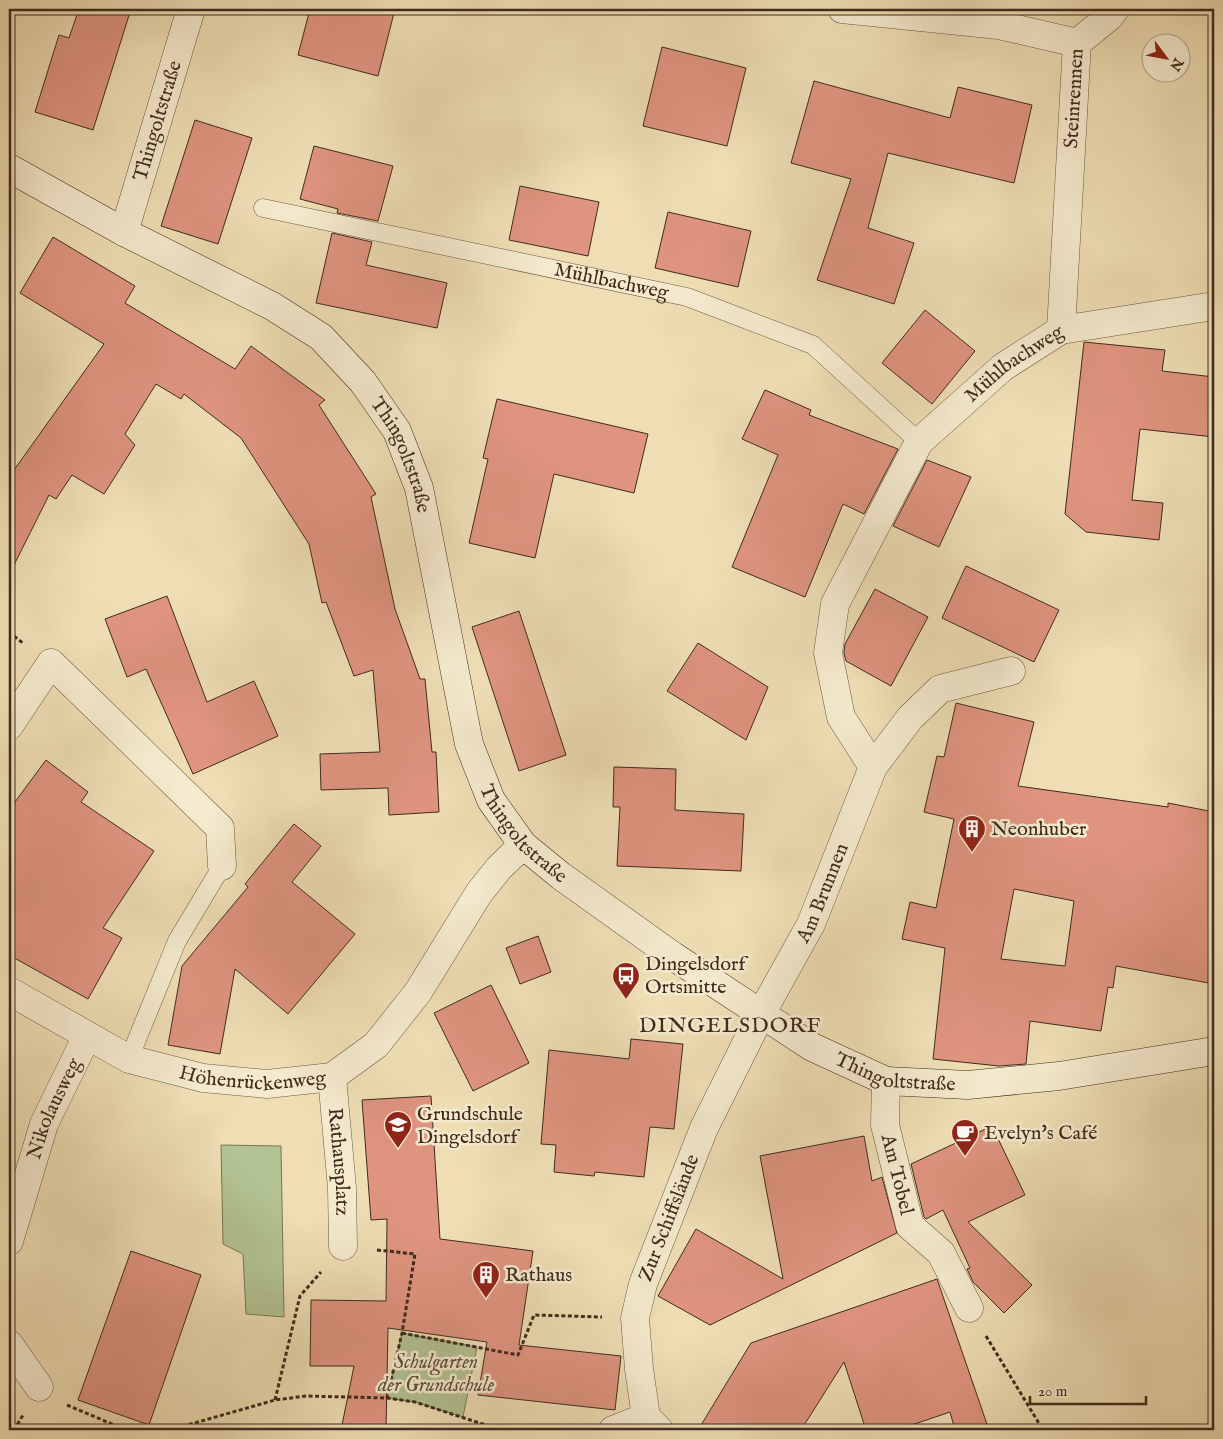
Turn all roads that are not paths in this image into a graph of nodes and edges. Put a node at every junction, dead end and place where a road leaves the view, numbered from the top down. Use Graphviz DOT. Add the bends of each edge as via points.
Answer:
graph roads {
  1 [pos="191,9"];
  2 [pos="842,9"];
  3 [pos="1115,9"];
  4 [pos="1077,43"];
  5 [pos="9,168"];
  6 [pos="263,208"];
  7 [pos="124,232"];
  8 [pos="1214,306"];
  9 [pos="1061,330"];
  10 [pos="919,442"];
  11 [pos="1011,671"];
  12 [pos="9,726"];
  13 [pos="873,766"];
  14 [pos="523,845"];
  15 [pos="222,866"];
  16 [pos="9,990"];
  17 [pos="761,1014"];
  18 [pos="87,1036"];
  19 [pos="1214,1051"];
  20 [pos="130,1060"];
  21 [pos="332,1077"];
  22 [pos="886,1081"];
  23 [pos="9,1241"];
  24 [pos="343,1246"];
  25 [pos="969,1308"];
  26 [pos="9,1344"];
  27 [pos="39,1387"];
  28 [pos="653,1424"];
  29 [pos="613,1430"];
  1 -- 7 [label="street, Thingoltstraße"];
  2 -- 4 [label="street, Steinrennen" via="999,25"];
  3 -- 4 [label="street"];
  4 -- 9 [label="street, Steinrennen"];
  5 -- 7 [label="street, Thingoltstraße"];
  6 -- 10 [label="lane, Mühlbachweg" via="687,297 812,345"];
  7 -- 14 [label="street, Thingoltstraße" via="272,306 321,337 363,382 397,431 419,488 469,744 491,800"];
  8 -- 9 [label="street, Mühlbachweg"];
  9 -- 10 [label="street, Mühlbachweg" via="1003,367"];
  10 -- 13 [label="street, Mühlbachweg" via="835,604 828,653 841,717"];
  11 -- 13 [label="street, Am Brunnen" via="940,689 910,718"];
  12 -- 15 [label="street" via="51,663 220,828"];
  13 -- 17 [label="street, Am Brunnen" via="811,924"];
  14 -- 17 [label="street, Thingoltstraße" via="665,951"];
  14 -- 21 [label="street, Höhenrückenweg" via="479,892 418,992 376,1046"];
  15 -- 20 [label="lane" via="177,941"];
  16 -- 18 [label="street, Höhenrückenweg"];
  17 -- 22 [label="street, Thingoltstraße" via="812,1047"];
  17 -- 28 [label="street, Zur Schiffslände" via="704,1128 643,1284 635,1318 639,1369"];
  18 -- 20 [label="street, Höhenrückenweg"];
  18 -- 23 [label="street, Nikolausweg" via="44,1124"];
  19 -- 22 [label="street, Thingoltstraße" via="1059,1076 968,1085"];
  20 -- 21 [label="street, Höhenrückenweg" via="203,1078 267,1084"];
  21 -- 24 [label="street, Rathausplatz" via="342,1188"];
  22 -- 25 [label="street, Am Tobel" via="885,1125 910,1226 941,1253"];
  26 -- 27 [label="street"];
  28 -- 29 [label="street"];
}
